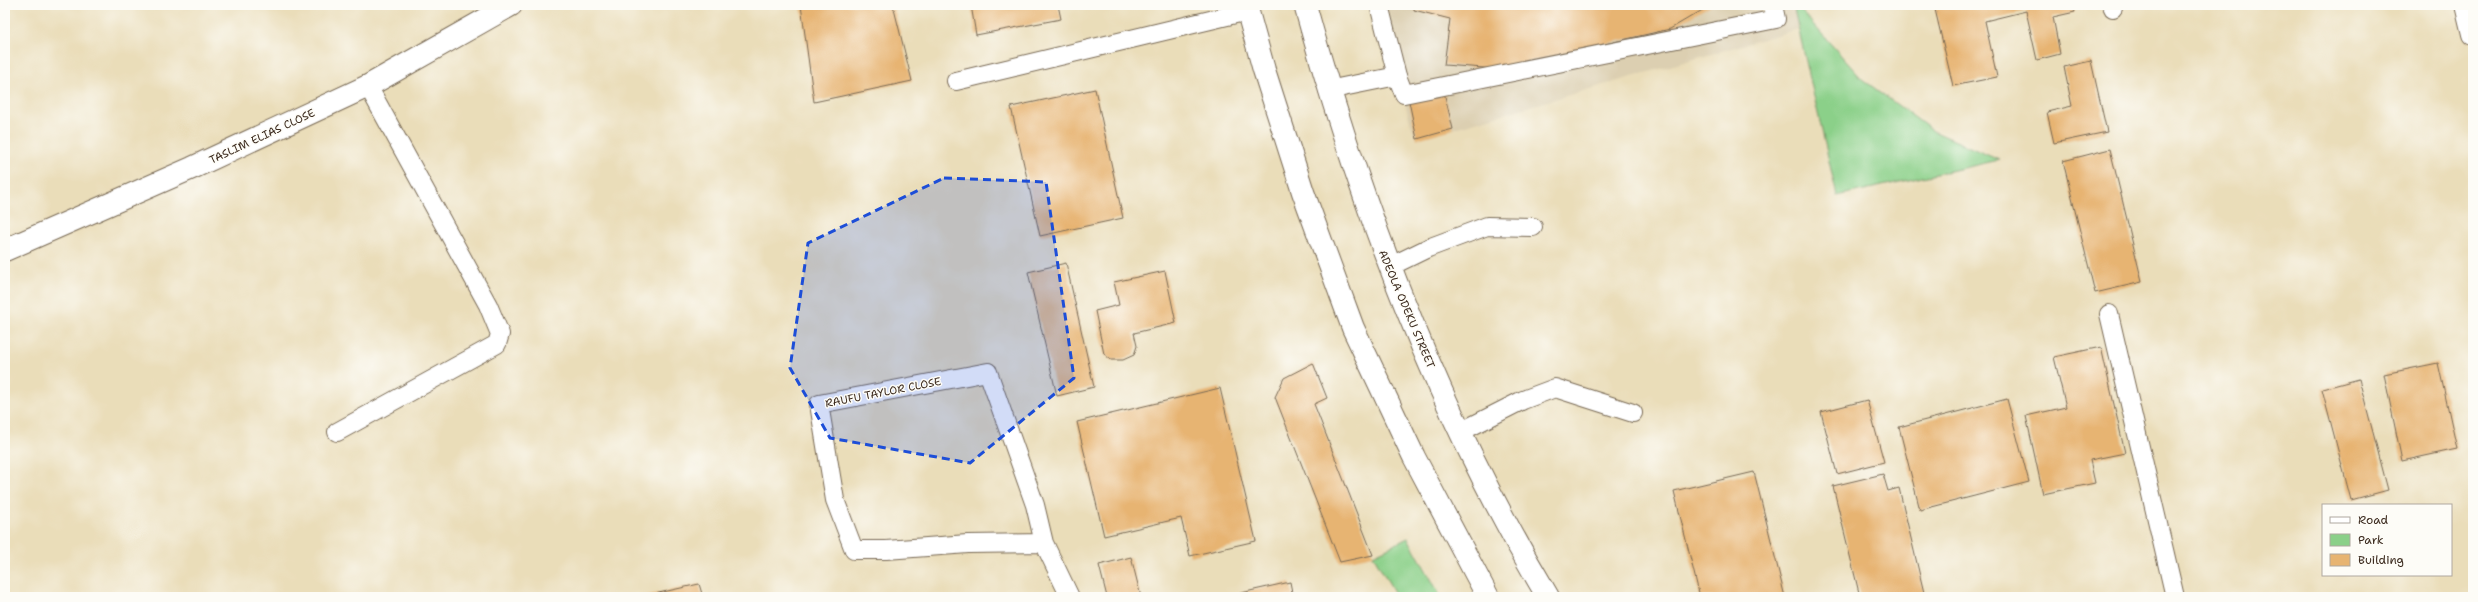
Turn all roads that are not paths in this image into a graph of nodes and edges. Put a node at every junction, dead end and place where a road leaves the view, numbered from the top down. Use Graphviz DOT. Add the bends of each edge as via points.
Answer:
graph roads {
  1 [pos="511,5"];
  2 [pos="1305,5"];
  3 [pos="1379,5"];
  4 [pos="1773,5"];
  5 [pos="2466,5"];
  6 [pos="1247,8"];
  7 [pos="2473,34"];
  8 [pos="1397,76"];
  9 [pos="956,81"];
  10 [pos="368,86"];
  11 [pos="1328,90"];
  12 [pos="1533,227"];
  13 [pos="5,250"];
  14 [pos="1389,267"];
  15 [pos="2109,314"];
  16 [pos="1633,413"];
  17 [pos="338,432"];
  18 [pos="1460,432"];
  19 [pos="1044,543"];
  20 [pos="1070,597"];
  21 [pos="1488,597"];
  22 [pos="1548,597"];
  23 [pos="2175,597"];
  1 -- 10 [label="main road, TASLIM ELIAS CLOSE"];
  2 -- 11 [label="main road, ADEOLA ODEKU STREET"];
  3 -- 8 [label="lane"];
  4 -- 8 [label="lane" via="1776,19 1404,94"];
  5 -- 7 [label="main road"];
  6 -- 9 [label="lane"];
  6 -- 21 [label="main road" via="1303,192 1353,328 1414,457"];
  8 -- 11 [label="lane"];
  10 -- 13 [label="main road, TASLIM ELIAS CLOSE" via="192,168"];
  10 -- 17 [label="lane" via="488,305 500,334 497,344"];
  11 -- 14 [label="main road, ADEOLA ODEKU STREET"];
  12 -- 14 [label="lane" via="1487,226 1428,248"];
  14 -- 18 [label="main road, ADEOLA ODEKU STREET"];
  15 -- 23 [label="lane"];
  16 -- 18 [label="lane" via="1555,388 1523,400"];
  18 -- 22 [label="main road, ADEOLA ODEKU STREET" via="1526,561"];
  19 -- 19 [label="lane, RAUFU TAYLOR CLOSE" via="1035,505 988,372 819,404 835,500 854,550"];
  19 -- 20 [label="lane, RAUFU TAYLOR CLOSE"];
}
